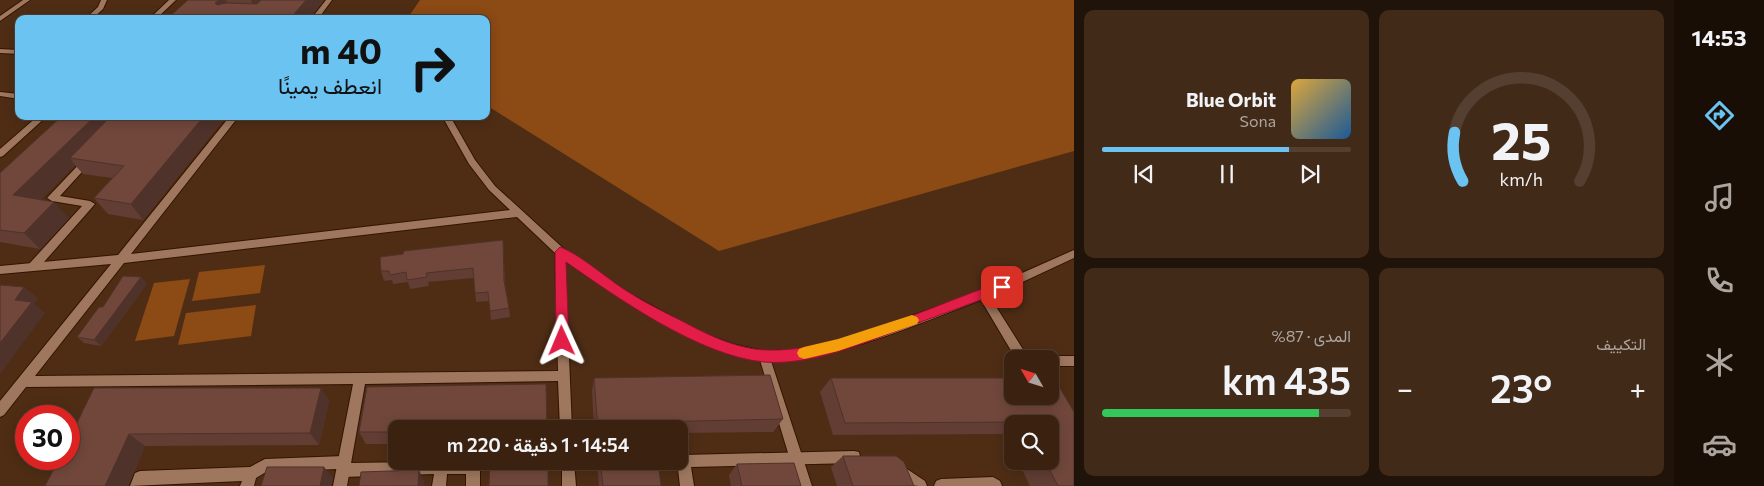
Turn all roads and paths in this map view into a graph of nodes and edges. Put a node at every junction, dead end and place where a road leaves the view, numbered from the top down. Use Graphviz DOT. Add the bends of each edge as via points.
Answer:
graph roads {
  1 [pos="27,0"];
  2 [pos="104,0"];
  3 [pos="173,0"];
  4 [pos="328,0"];
  5 [pos="93,15"];
  6 [pos="156,15"];
  7 [pos="317,15"];
  8 [pos="0,19"];
  9 [pos="0,51"];
  10 [pos="15,52"];
  11 [pos="0,94"];
  12 [pos="15,96"];
  13 [pos="38,120"];
  14 [pos="233,120"];
  15 [pos="448,120"];
  16 [pos="97,151"];
  17 [pos="0,154"];
  18 [pos="519,214"];
  19 [pos="560,252"];
  20 [pos="1074,254"];
  21 [pos="120,259"];
  22 [pos="33,267"];
  23 [pos="0,270"];
  24 [pos="983,295"];
  25 [pos="1017,350"];
  26 [pos="764,356"];
  27 [pos="1059,361"];
  28 [pos="1074,361"];
  29 [pos="563,376"];
  30 [pos="360,378"];
  31 [pos="23,382"];
  32 [pos="0,411"];
  33 [pos="565,420"];
  34 [pos="871,456"];
  35 [pos="796,458"];
  36 [pos="888,462"];
  37 [pos="343,466"];
  38 [pos="388,466"];
  39 [pos="441,470"];
  40 [pos="473,470"];
  41 [pos="568,470"];
  42 [pos="249,480"];
  43 [pos="137,486"];
  44 [pos="340,486"];
  45 [pos="439,486"];
  46 [pos="472,486"];
  47 [pos="569,486"];
  48 [pos="687,486"];
  49 [pos="805,486"];
  50 [pos="920,486"];
  51 [pos="941,486"];
  52 [pos="995,486"];
  1 -- 8 [label="street"];
  2 -- 5 [label="street"];
  3 -- 6 [label="street"];
  4 -- 7 [label="street"];
  9 -- 10 [label="street"];
  11 -- 12 [label="street"];
  13 -- 17 [label="street"];
  14 -- 21 [label="street"];
  15 -- 18 [label="street" via="472,162 492,188"];
  16 -- 22 [label="street" via="52,198 90,204"];
  18 -- 19 [label="street"];
  18 -- 21 [label="street"];
  19 -- 26 [label="street" via="626,297 696,335 731,349"];
  19 -- 29 [label="street"];
  20 -- 24 [label="street"];
  21 -- 22 [label="street"];
  21 -- 31 [label="street"];
  22 -- 23 [label="street"];
  24 -- 25 [label="street"];
  24 -- 26 [label="street" via="823,350"];
  26 -- 35 [label="street"];
  27 -- 28 [label="street"];
  29 -- 30 [label="street"];
  29 -- 33 [label="street"];
  30 -- 31 [label="street"];
  30 -- 37 [label="street"];
  31 -- 32 [label="street"];
  34 -- 35 [label="street"];
  35 -- 48 [label="street" via="683,461"];
  35 -- 49 [label="street"];
  36 -- 50 [label="street"];
  37 -- 38 [label="street"];
  37 -- 42 [label="street" via="264,466"];
  37 -- 44 [label="street"];
  39 -- 45 [label="street"];
  40 -- 46 [label="street"];
  41 -- 47 [label="street"];
  42 -- 43 [label="street" via="140,478"];
  51 -- 52 [label="street"];
}
